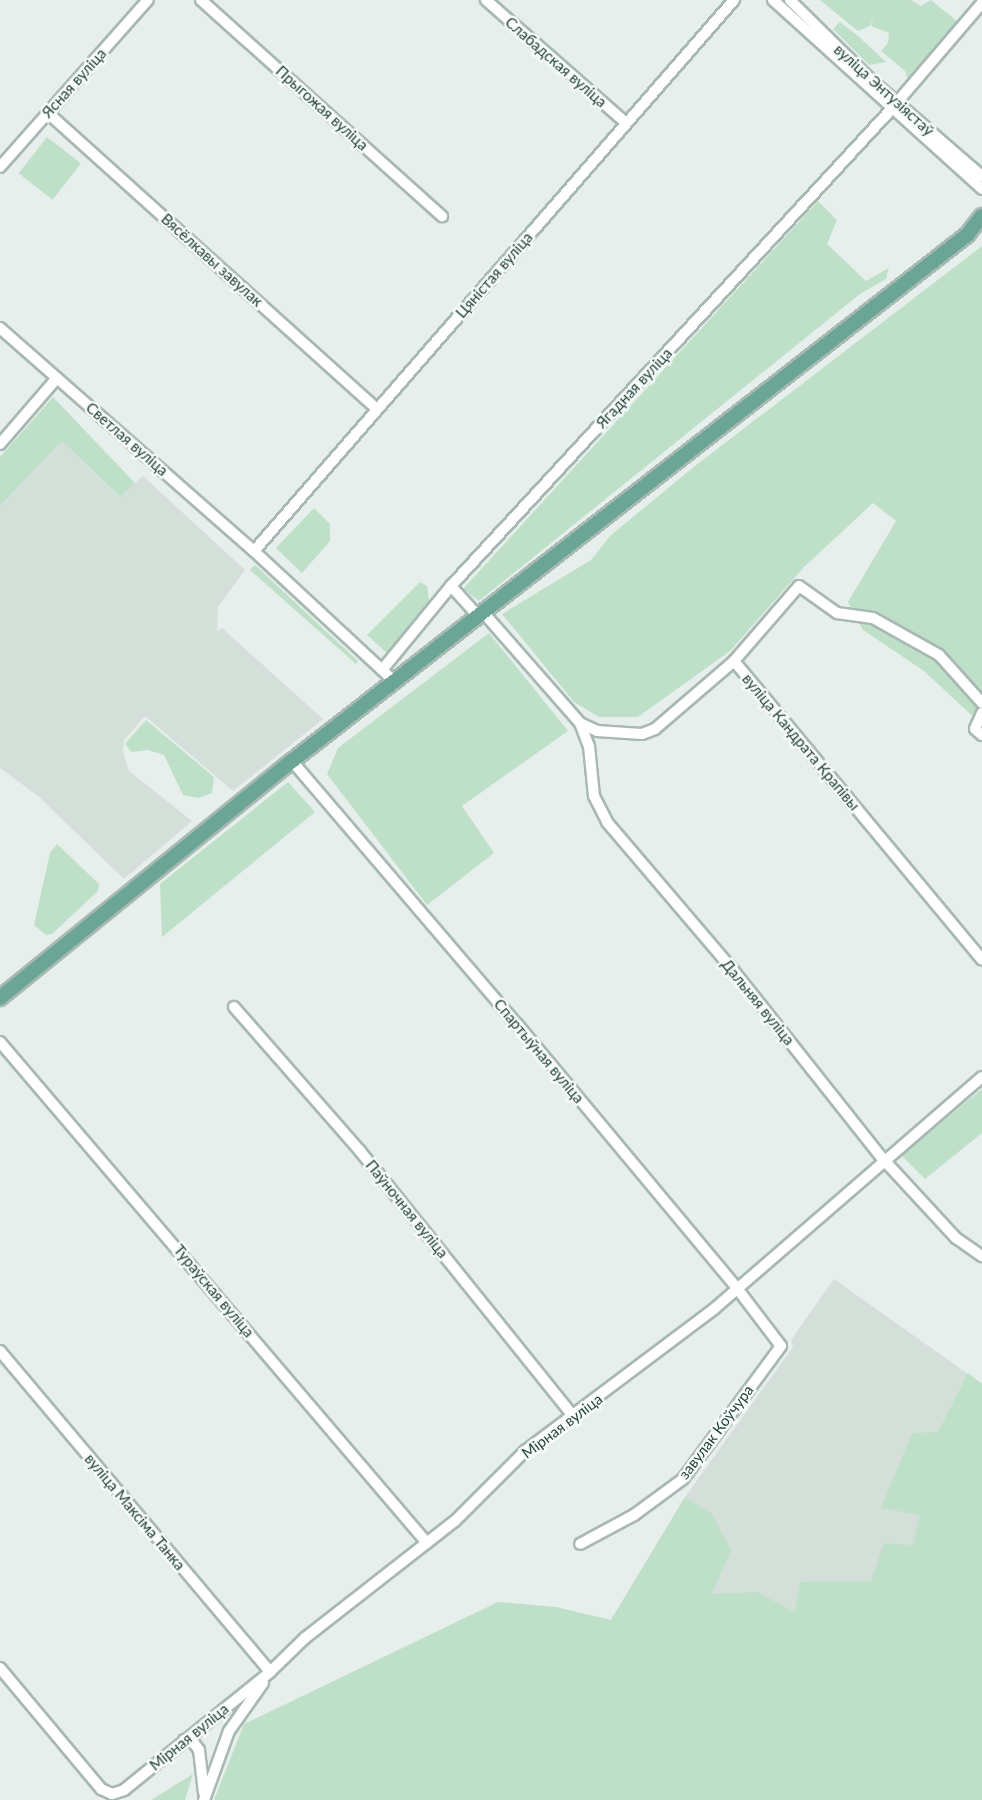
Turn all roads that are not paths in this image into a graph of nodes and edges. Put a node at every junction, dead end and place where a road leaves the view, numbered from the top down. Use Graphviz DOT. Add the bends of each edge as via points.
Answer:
graph roads {
  1 [pos="148,0"];
  2 [pos="201,0"];
  3 [pos="486,0"];
  4 [pos="734,0"];
  5 [pos="773,0"];
  6 [pos="790,0"];
  7 [pos="982,3"];
  8 [pos="894,106"];
  9 [pos="48,112"];
  10 [pos="626,123"];
  11 [pos="936,143"];
  12 [pos="951,163"];
  13 [pos="0,167"];
  14 [pos="982,176"];
  15 [pos="982,189"];
  16 [pos="982,198"];
  17 [pos="442,216"];
  18 [pos="982,219"];
  19 [pos="0,327"];
  20 [pos="57,378"];
  21 [pos="376,408"];
  22 [pos="0,444"];
  23 [pos="254,550"];
  24 [pos="451,586"];
  25 [pos="479,613"];
  26 [pos="734,661"];
  27 [pos="382,670"];
  28 [pos="394,681"];
  29 [pos="982,703"];
  30 [pos="982,713"];
  31 [pos="580,723"];
  32 [pos="982,735"];
  33 [pos="292,761"];
  34 [pos="982,960"];
  35 [pos="0,998"];
  36 [pos="234,1007"];
  37 [pos="0,1042"];
  38 [pos="982,1077"];
  39 [pos="883,1159"];
  40 [pos="982,1256"];
  41 [pos="736,1287"];
  42 [pos="781,1346"];
  43 [pos="0,1351"];
  44 [pos="574,1417"];
  45 [pos="427,1543"];
  46 [pos="580,1544"];
  47 [pos="0,1668"];
  48 [pos="270,1672"];
  49 [pos="184,1740"];
  50 [pos="204,1799"];
  1 -- 9 [label="street, Ясная вуліца"];
  2 -- 17 [label="street, Прыгожая вуліца"];
  3 -- 10 [label="street, Слабадская вуліца"];
  4 -- 10 [label="street, Цяністая вуліца"];
  5 -- 8 [label="street, вуліца Энтузіястаў"];
  6 -- 8 [label="street, вуліца Энтузіястаў"];
  7 -- 8 [label="street, Ягадная вуліца"];
  8 -- 11 [label="street, вуліца Энтузіястаў"];
  8 -- 24 [label="street, Ягадная вуліца"];
  9 -- 13 [label="street, Ясная вуліца"];
  9 -- 21 [label="street, Вясёлкавы завулак"];
  10 -- 21 [label="street, Цяністая вуліца"];
  11 -- 12 [label="street, вуліца Энтузіястаў"];
  11 -- 14 [label="street, вуліца Энтузіястаў"];
  12 -- 15 [label="street, вуліца Энтузіястаў"];
  12 -- 16 [label="street, вуліца Энтузіястаў"];
  18 -- 25 [label="main road" via="967,235"];
  19 -- 20 [label="street, Светлая вуліца"];
  20 -- 22 [label="street"];
  20 -- 23 [label="street, Светлая вуліца"];
  21 -- 23 [label="street, Цяністая вуліца"];
  23 -- 27 [label="street, Светлая вуліца"];
  24 -- 25 [label="street"];
  24 -- 27 [label="street, Ягадная вуліца"];
  25 -- 28 [label="main road"];
  25 -- 31 [label="street"];
  26 -- 29 [label="street, вуліца Кандрата Крапівы" via="799,586 837,613 873,618 939,656"];
  26 -- 31 [label="street" via="655,729 642,734 597,731"];
  26 -- 34 [label="street, вуліца Кандрата Крапівы"];
  27 -- 28 [label="street, Светлая вуліца"];
  28 -- 33 [label="main road"];
  30 -- 32 [label="street" via="975,729"];
  31 -- 39 [label="street, Дальняя вуліца" via="590,746 594,796 607,822 734,970"];
  33 -- 35 [label="main road"];
  33 -- 41 [label="street, Спартыўная вуліца"];
  36 -- 44 [label="street, Паўночная вуліца" via="360,1150"];
  37 -- 45 [label="street, Тураўская вуліца"];
  38 -- 39 [label="street, Мірная вуліца"];
  39 -- 40 [label="street, Дальняя вуліца" via="956,1238"];
  39 -- 41 [label="street, Мірная вуліца"];
  41 -- 42 [label="street, Спартыўная вуліца"];
  41 -- 44 [label="street, Мірная вуліца" via="714,1309"];
  42 -- 46 [label="street, завулак Коўчура" via="682,1479 634,1515"];
  43 -- 48 [label="street, вуліца Максіма Танка"];
  44 -- 45 [label="street, Мірная вуліца" via="525,1451 468,1510"];
  45 -- 48 [label="street, Мірная вуліца" via="305,1638"];
  47 -- 49 [label="street, Мірная вуліца" via="101,1789 112,1794 124,1790"];
  48 -- 49 [label="street, Мірная вуліца"];
  48 -- 50 [label="street" via="229,1731"];
  49 -- 50 [label="street" via="193,1742 199,1750"];
}
